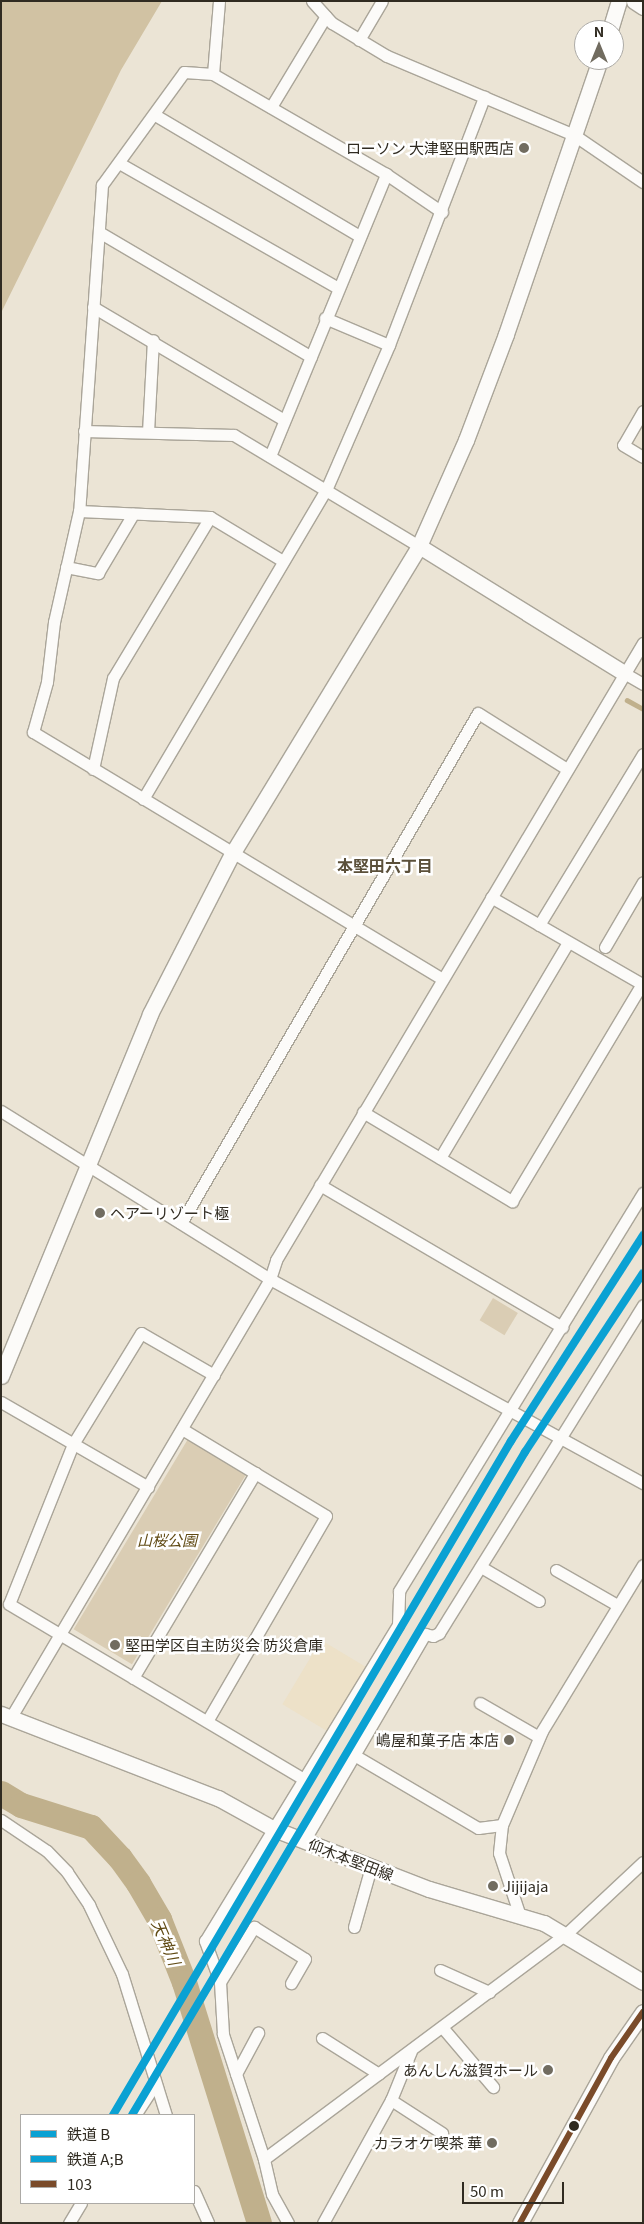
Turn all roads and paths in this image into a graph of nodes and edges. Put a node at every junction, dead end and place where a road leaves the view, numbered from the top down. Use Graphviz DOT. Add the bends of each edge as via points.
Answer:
graph roads {
  1 [pos="219,1"];
  2 [pos="312,1"];
  3 [pos="382,1"];
  4 [pos="619,1"];
  5 [pos="634,1"];
  6 [pos="643,7"];
  7 [pos="326,16"];
  8 [pos="613,20"];
  9 [pos="360,40"];
  10 [pos="597,70"];
  11 [pos="213,74"];
  12 [pos="484,97"];
  13 [pos="271,107"];
  14 [pos="155,115"];
  15 [pos="574,136"];
  16 [pos="119,163"];
  17 [pos="386,174"];
  18 [pos="643,182"];
  19 [pos="442,212"];
  20 [pos="99,232"];
  21 [pos="360,236"];
  22 [pos="338,288"];
  23 [pos="93,307"];
  24 [pos="325,318"];
  25 [pos="153,340"];
  26 [pos="389,345"];
  27 [pos="311,357"];
  28 [pos="643,411"];
  29 [pos="284,420"];
  30 [pos="84,431"];
  31 [pos="148,432"];
  32 [pos="270,456"];
  33 [pos="643,457"];
  34 [pos="326,490"];
  35 [pos="78,511"];
  36 [pos="133,514"];
  37 [pos="210,517"];
  38 [pos="420,546"];
  39 [pos="282,560"];
  40 [pos="66,567"];
  41 [pos="643,643"];
  42 [pos="624,673"];
  43 [pos="643,684"];
  44 [pos="643,754"];
  45 [pos="94,769"];
  46 [pos="567,769"];
  47 [pos="143,800"];
  48 [pos="232,854"];
  49 [pos="643,882"];
  50 [pos="491,897"];
  51 [pos="354,925"];
  52 [pos="539,925"];
  53 [pos="568,942"];
  54 [pos="605,947"];
  55 [pos="442,979"];
  56 [pos="1,1111"];
  57 [pos="363,1112"];
  58 [pos="440,1158"];
  59 [pos="86,1166"];
  60 [pos="320,1185"];
  61 [pos="643,1193"];
  62 [pos="181,1223"];
  63 [pos="270,1279"];
  64 [pos="643,1305"];
  65 [pos="562,1327"];
  66 [pos="214,1375"];
  67 [pos="1,1376"];
  68 [pos="1,1402"];
  69 [pos="512,1410"];
  70 [pos="182,1429"];
  71 [pos="561,1438"];
  72 [pos="73,1444"];
  73 [pos="255,1473"];
  74 [pos="643,1483"];
  75 [pos="148,1487"];
  76 [pos="643,1565"];
  77 [pos="480,1567"];
  78 [pos="556,1570"];
  79 [pos="539,1601"];
  80 [pos="618,1604"];
  81 [pos="60,1634"];
  82 [pos="133,1678"];
  83 [pos="480,1703"];
  84 [pos="6,1716"];
  85 [pos="207,1721"];
  86 [pos="539,1737"];
  87 [pos="354,1755"];
  88 [pos="305,1780"];
  89 [pos="1,1820"];
  90 [pos="502,1825"];
  91 [pos="274,1829"];
  92 [pos="304,1840"];
  93 [pos="643,1862"];
  94 [pos="371,1867"];
  95 [pos="519,1913"];
  96 [pos="354,1927"];
  97 [pos="566,1934"];
  98 [pos="440,1970"];
  99 [pos="220,1982"];
  100 [pos="643,1982"];
  101 [pos="291,1983"];
  102 [pos="489,1992"];
  103 [pos="643,2012"];
  104 [pos="442,2027"];
  105 [pos="258,2033"];
  106 [pos="322,2038"];
  107 [pos="411,2050"];
  108 [pos="236,2074"];
  109 [pos="379,2074"];
  110 [pos="154,2084"];
  111 [pos="493,2086"];
  112 [pos="391,2100"];
  113 [pos="136,2114"];
  114 [pos="166,2114"];
  115 [pos="442,2132"];
  116 [pos="264,2159"];
  117 [pos="195,2193"];
  118 [pos="81,2204"];
  119 [pos="69,2223"];
  120 [pos="208,2223"];
  121 [pos="288,2223"];
  122 [pos="323,2223"];
  123 [pos="520,2223"];
  1 -- 11 [label="street"];
  2 -- 7 [label="street"];
  3 -- 9 [label="street"];
  4 -- 8 [label="street"];
  5 -- 6 [label="street"];
  7 -- 9 [label="street"];
  7 -- 13 [label="street"];
  9 -- 12 [label="street" via="387,56"];
  10 -- 15 [label="street"];
  11 -- 13 [label="street"];
  11 -- 14 [label="street" via="184,72"];
  12 -- 15 [label="street"];
  12 -- 19 [label="street"];
  13 -- 17 [label="street"];
  14 -- 16 [label="street"];
  14 -- 21 [label="street"];
  15 -- 18 [label="street"];
  15 -- 38 [label="street" via="506,334 466,440"];
  16 -- 20 [label="street" via="102,185"];
  16 -- 22 [label="street"];
  17 -- 19 [label="street"];
  17 -- 21 [label="street"];
  19 -- 26 [label="street"];
  20 -- 23 [label="street"];
  20 -- 27 [label="street"];
  21 -- 22 [label="street"];
  22 -- 24 [label="street"];
  23 -- 25 [label="street"];
  23 -- 30 [label="street"];
  24 -- 26 [label="street"];
  24 -- 27 [label="street"];
  25 -- 29 [label="street"];
  25 -- 31 [label="street"];
  26 -- 34 [label="street"];
  27 -- 29 [label="street"];
  28 -- 33 [label="street" via="623,445"];
  29 -- 32 [label="street"];
  30 -- 31 [label="street"];
  30 -- 35 [label="street"];
  31 -- 32 [label="street" via="234,435"];
  32 -- 34 [label="street"];
  34 -- 38 [label="street"];
  34 -- 39 [label="street"];
  35 -- 36 [label="street"];
  35 -- 40 [label="street"];
  36 -- 37 [label="street"];
  36 -- 40 [label="street" via="98,573"];
  37 -- 39 [label="street"];
  37 -- 45 [label="street" via="113,678"];
  38 -- 42 [label="street"];
  38 -- 48 [label="street"];
  39 -- 47 [label="street"];
  40 -- 45 [label="street" via="47,682 33,732"];
  41 -- 42 [label="street"];
  42 -- 43 [label="street"];
  42 -- 46 [label="street"];
  44 -- 52 [label="street"];
  45 -- 47 [label="street"];
  46 -- 50 [label="street"];
  46 -- 51 [label="street" via="478,713"];
  47 -- 48 [label="street"];
  48 -- 51 [label="street"];
  48 -- 59 [label="street" via="150,1014"];
  49 -- 54 [label="street"];
  50 -- 52 [label="street"];
  50 -- 55 [label="street"];
  51 -- 55 [label="street"];
  51 -- 62 [label="street"];
  52 -- 53 [label="street"];
  53 -- 58 [label="street"];
  53 -- 58 [label="street" via="642,984 512,1201"];
  55 -- 57 [label="street"];
  56 -- 59 [label="street"];
  57 -- 58 [label="street"];
  57 -- 60 [label="street"];
  59 -- 62 [label="street"];
  59 -- 67 [label="street"];
  60 -- 63 [label="street" via="276,1260"];
  60 -- 65 [label="street"];
  61 -- 65 [label="street"];
  62 -- 63 [label="street"];
  63 -- 66 [label="street"];
  63 -- 69 [label="street"];
  64 -- 71 [label="street"];
  65 -- 69 [label="street"];
  66 -- 70 [label="street"];
  66 -- 72 [label="street" via="141,1333"];
  68 -- 72 [label="street"];
  69 -- 71 [label="street"];
  69 -- 88 [label="street" via="399,1591 398,1625"];
  70 -- 73 [label="street"];
  70 -- 75 [label="street"];
  71 -- 74 [label="street"];
  71 -- 77 [label="street"];
  72 -- 75 [label="street"];
  72 -- 81 [label="street" via="9,1604"];
  73 -- 82 [label="street"];
  73 -- 85 [label="street" via="326,1516"];
  75 -- 81 [label="street"];
  76 -- 80 [label="street"];
  77 -- 79 [label="street"];
  77 -- 87 [label="street" via="439,1633 433,1636 425,1634"];
  78 -- 80 [label="street"];
  80 -- 86 [label="street"];
  81 -- 82 [label="street"];
  81 -- 84 [label="street"];
  82 -- 85 [label="street"];
  83 -- 86 [label="street"];
  84 -- 91 [label="street, 仰木本堅田線" via="218,1798"];
  85 -- 88 [label="street"];
  86 -- 90 [label="street"];
  87 -- 90 [label="street" via="478,1828"];
  87 -- 92 [label="street"];
  88 -- 91 [label="street"];
  89 -- 110 [label="street" via="48,1851 89,1905 122,1974"];
  90 -- 95 [label="street" via="499,1853"];
  91 -- 92 [label="street, 仰木本堅田線"];
  91 -- 99 [label="street" via="205,1941"];
  92 -- 94 [label="street, 仰木本堅田線"];
  93 -- 97 [label="street"];
  94 -- 95 [label="street, 仰木本堅田線" via="429,1890"];
  94 -- 96 [label="street"];
  95 -- 97 [label="street, 仰木本堅田線"];
  97 -- 100 [label="street, 仰木本堅田線"];
  97 -- 102 [label="street"];
  98 -- 102 [label="street"];
  99 -- 101 [label="street" via="254,1927 306,1959"];
  99 -- 108 [label="street" via="222,2034"];
  102 -- 104 [label="street"];
  103 -- 123 [label="street" via="611,2058"];
  104 -- 107 [label="street"];
  104 -- 111 [label="street"];
  105 -- 108 [label="street"];
  106 -- 109 [label="street"];
  107 -- 109 [label="street"];
  107 -- 112 [label="street"];
  108 -- 116 [label="street"];
  109 -- 116 [label="street"];
  110 -- 113 [label="street"];
  110 -- 114 [label="street"];
  112 -- 115 [label="street"];
  112 -- 122 [label="street"];
  116 -- 121 [label="street" via="272,2194"];
  117 -- 120 [label="street"];
  118 -- 119 [label="street"];
}
